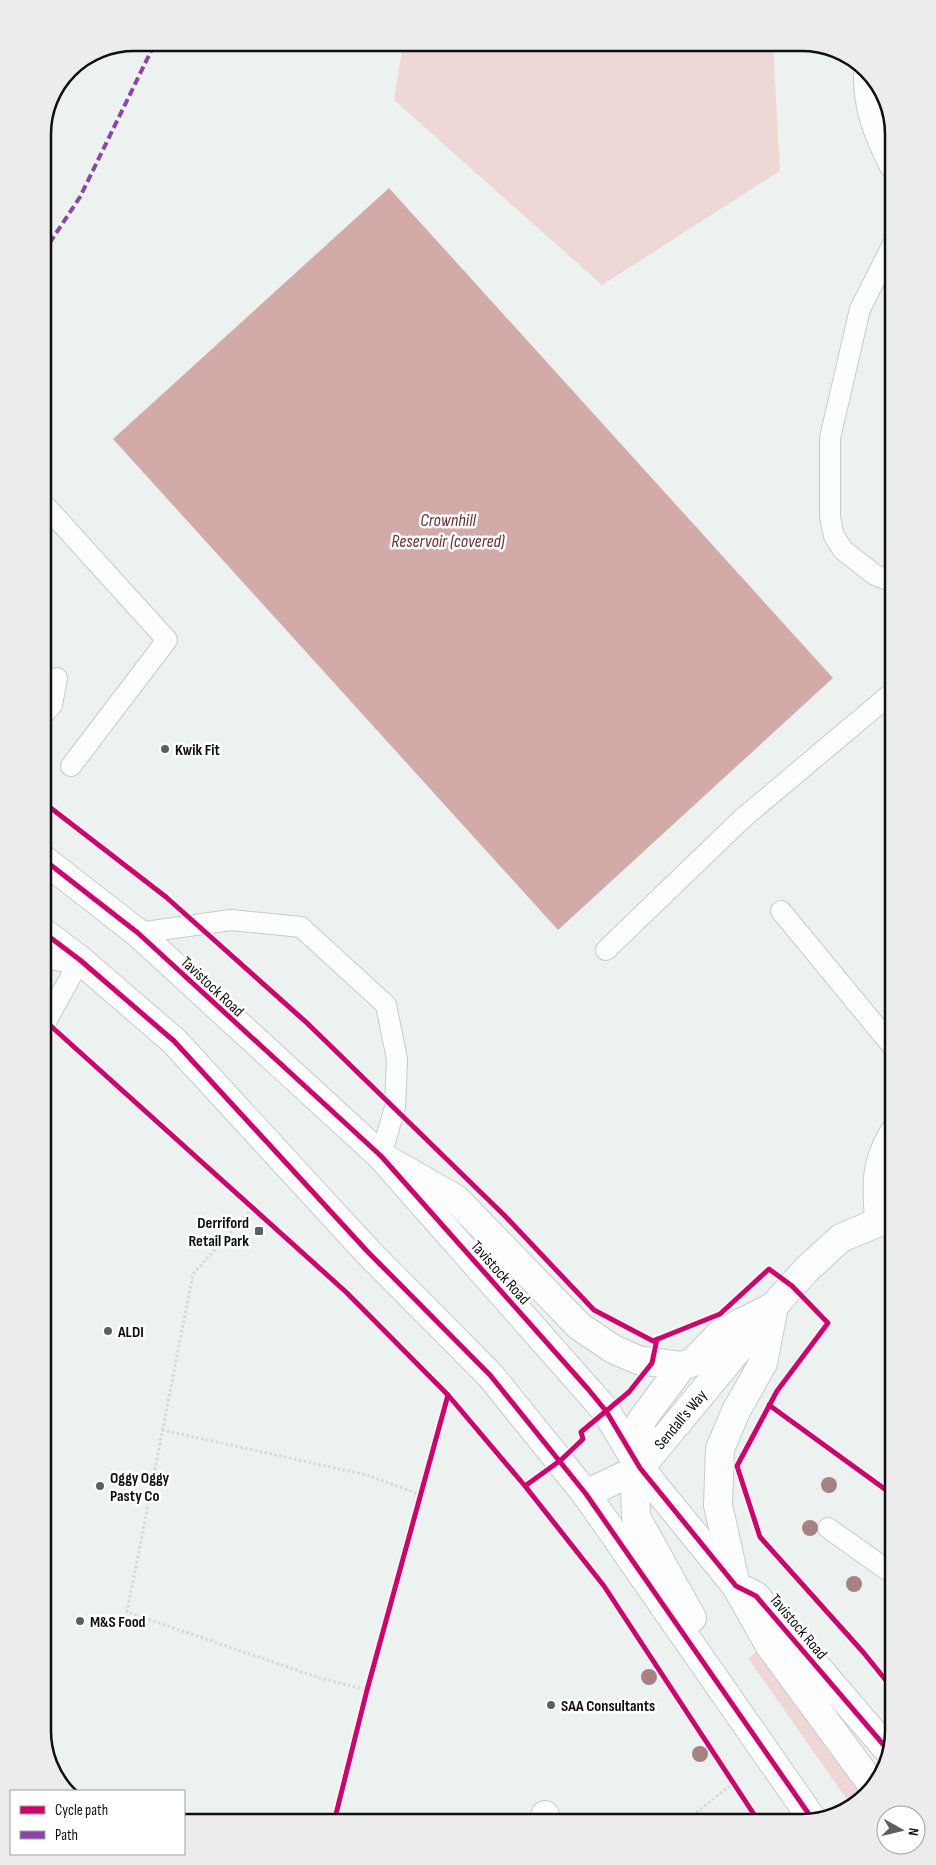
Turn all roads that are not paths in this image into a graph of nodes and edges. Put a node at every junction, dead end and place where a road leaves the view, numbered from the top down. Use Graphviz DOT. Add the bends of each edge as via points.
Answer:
graph roads {
  1 [pos="868,84"];
  2 [pos="885,147"];
  3 [pos="885,261"];
  4 [pos="51,512"];
  5 [pos="885,578"];
  6 [pos="51,684"];
  7 [pos="885,700"];
  8 [pos="51,706"];
  9 [pos="71,766"];
  10 [pos="51,865"];
  11 [pos="781,910"];
  12 [pos="138,933"];
  13 [pos="51,938"];
  14 [pos="606,950"];
  15 [pos="51,955"];
  16 [pos="80,960"];
  17 [pos="51,1013"];
  18 [pos="885,1036"];
  19 [pos="885,1149"];
  20 [pos="381,1156"];
  21 [pos="885,1216"];
  22 [pos="885,1220"];
  23 [pos="774,1306"];
  24 [pos="682,1366"];
  25 [pos="640,1468"];
  26 [pos="586,1494"];
  27 [pos="828,1528"];
  28 [pos="885,1568"];
  29 [pos="736,1586"];
  30 [pos="747,1724"];
  31 [pos="883,1745"];
  32 [pos="868,1780"];
  33 [pos="808,1813"];
  1 -- 2 [label="main road" via="877,131"];
  3 -- 5 [label="lane" via="860,309 830,438 830,517 834,536 843,550"];
  4 -- 9 [label="lane" via="167,640"];
  6 -- 8 [label="lane" via="57,678"];
  7 -- 14 [label="lane" via="743,818"];
  10 -- 12 [label="main road, Tavistock Road"];
  11 -- 18 [label="lane"];
  12 -- 20 [label="main road, Tavistock Road"];
  12 -- 20 [label="lane" via="231,920 300,927 386,1005 397,1059 395,1107"];
  13 -- 16 [label="main road"];
  15 -- 16 [label="main road"];
  16 -- 17 [label="lane"];
  16 -- 26 [label="main road" via="174,1041 367,1251 490,1375"];
  19 -- 21 [label="main road, Sendall's Way" via="876,1181"];
  20 -- 24 [label="main road, Sendall's Way" via="456,1199 579,1326 613,1349 638,1360"];
  20 -- 25 [label="main road, Tavistock Road" via="594,1396"];
  22 -- 23 [label="main road, Sendall's Way" via="842,1238 807,1269"];
  23 -- 24 [label="main road, Sendall's Way" via="721,1333 693,1362"];
  23 -- 25 [label="main road, Sendall's Way"];
  23 -- 29 [label="main road" via="763,1364 736,1411 720,1449 718,1505"];
  24 -- 25 [label="main road, Sendall's Way" via="641,1421"];
  25 -- 26 [label="main road"];
  25 -- 29 [label="main road, Tavistock Road"];
  25 -- 30 [label="main road" via="634,1486 636,1516"];
  26 -- 30 [label="main road"];
  27 -- 28 [label="lane"];
  29 -- 31 [label="main road, Tavistock Road" via="756,1596"];
  29 -- 32 [label="main road, Tavistock Road" via="770,1646"];
  30 -- 33 [label="main road"];
}
